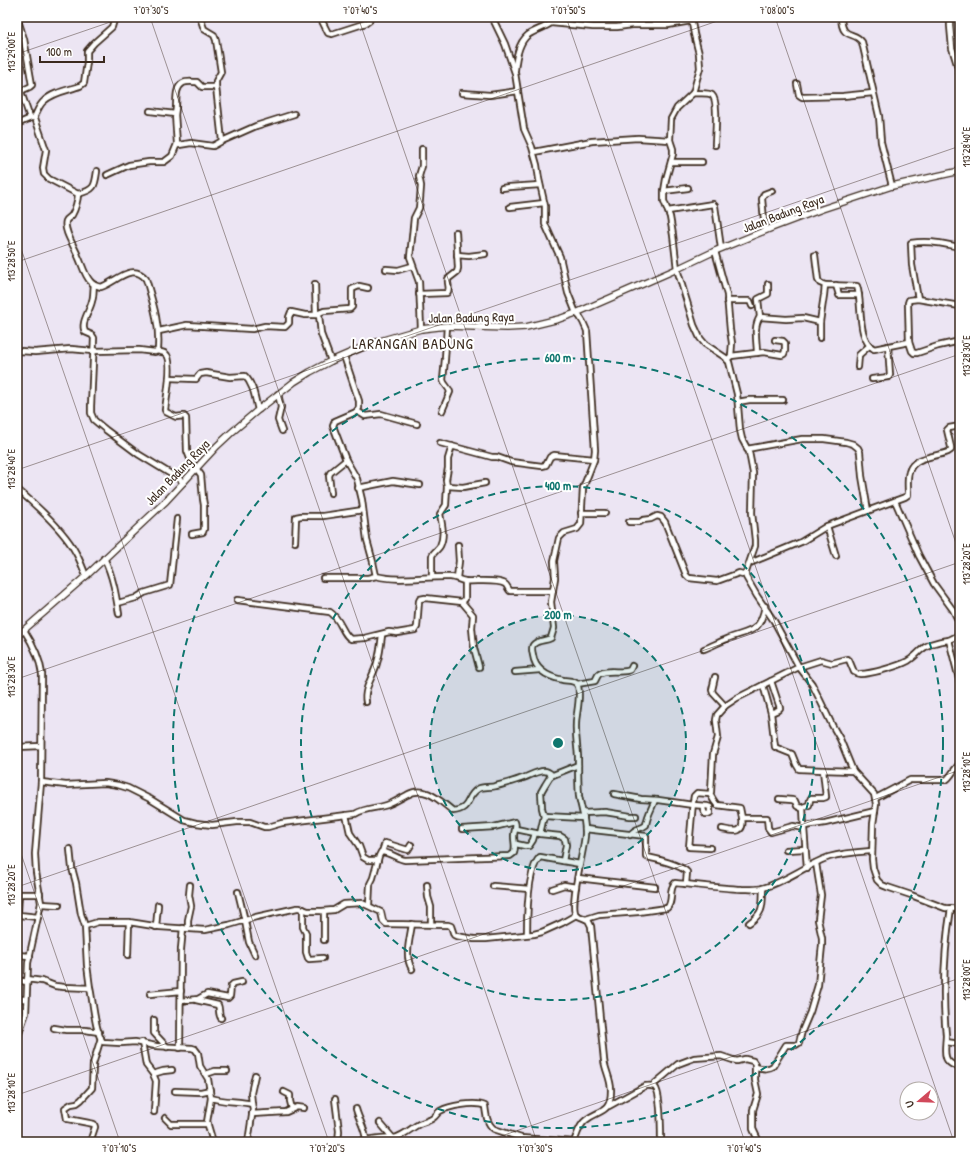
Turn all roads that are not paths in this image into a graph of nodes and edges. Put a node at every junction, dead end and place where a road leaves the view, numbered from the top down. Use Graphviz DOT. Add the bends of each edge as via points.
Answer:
graph roads {
  1 [pos="17,17"];
  2 [pos="117,17"];
  3 [pos="199,17"];
  4 [pos="320,17"];
  5 [pos="370,17"];
  6 [pos="492,17"];
  7 [pos="551,17"];
  8 [pos="840,17"];
  9 [pos="950,17"];
  10 [pos="691,19"];
  11 [pos="551,23"];
  12 [pos="515,73"];
  13 [pos="960,74"];
  14 [pos="797,84"];
  15 [pos="216,87"];
  16 [pos="518,91"];
  17 [pos="873,92"];
  18 [pos="462,93"];
  19 [pos="693,93"];
  20 [pos="150,111"];
  21 [pos="175,114"];
  22 [pos="294,114"];
  23 [pos="32,118"];
  24 [pos="17,124"];
  25 [pos="670,140"];
  26 [pos="222,141"];
  27 [pos="177,144"];
  28 [pos="715,145"];
  29 [pos="422,149"];
  30 [pos="534,152"];
  31 [pos="671,162"];
  32 [pos="702,162"];
  33 [pos="97,171"];
  34 [pos="960,171"];
  35 [pos="107,175"];
  36 [pos="540,185"];
  37 [pos="892,186"];
  38 [pos="502,188"];
  39 [pos="688,188"];
  40 [pos="664,191"];
  41 [pos="772,191"];
  42 [pos="78,194"];
  43 [pos="544,203"];
  44 [pos="510,207"];
  45 [pos="668,211"];
  46 [pos="765,230"];
  47 [pos="456,232"];
  48 [pos="960,247"];
  49 [pos="721,248"];
  50 [pos="715,251"];
  51 [pos="485,254"];
  52 [pos="815,255"];
  53 [pos="457,256"];
  54 [pos="412,266"];
  55 [pos="386,269"];
  56 [pos="677,269"];
  57 [pos="315,284"];
  58 [pos="768,284"];
  59 [pos="94,285"];
  60 [pos="825,285"];
  61 [pos="836,285"];
  62 [pos="368,288"];
  63 [pos="419,294"];
  64 [pos="859,295"];
  65 [pos="918,300"];
  66 [pos="727,301"];
  67 [pos="752,306"];
  68 [pos="960,306"];
  69 [pos="576,313"];
  70 [pos="317,315"];
  71 [pos="760,317"];
  72 [pos="820,322"];
  73 [pos="446,326"];
  74 [pos="421,329"];
  75 [pos="159,331"];
  76 [pos="820,338"];
  77 [pos="775,340"];
  78 [pos="960,341"];
  79 [pos="909,342"];
  80 [pos="869,346"];
  81 [pos="888,346"];
  82 [pos="93,351"];
  83 [pos="157,351"];
  84 [pos="17,352"];
  85 [pos="757,353"];
  86 [pos="344,356"];
  87 [pos="729,358"];
  88 [pos="331,361"];
  89 [pos="858,367"];
  90 [pos="169,378"];
  91 [pos="872,379"];
  92 [pos="278,394"];
  93 [pos="783,400"];
  94 [pos="738,402"];
  95 [pos="258,410"];
  96 [pos="357,411"];
  97 [pos="442,411"];
  98 [pos="417,424"];
  99 [pos="960,426"];
  100 [pos="282,430"];
  101 [pos="440,443"];
  102 [pos="452,446"];
  103 [pos="747,449"];
  104 [pos="594,459"];
  105 [pos="346,460"];
  106 [pos="196,469"];
  107 [pos="184,482"];
  108 [pos="484,483"];
  109 [pos="420,485"];
  110 [pos="446,486"];
  111 [pos="358,488"];
  112 [pos="17,489"];
  113 [pos="331,493"];
  114 [pos="895,501"];
  115 [pos="363,510"];
  116 [pos="868,511"];
  117 [pos="581,513"];
  118 [pos="605,513"];
  119 [pos="177,519"];
  120 [pos="629,522"];
  121 [pos="827,526"];
  122 [pos="192,534"];
  123 [pos="295,542"];
  124 [pos="458,545"];
  125 [pos="836,556"];
  126 [pos="104,558"];
  127 [pos="750,563"];
  128 [pos="746,575"];
  129 [pos="86,576"];
  130 [pos="376,576"];
  131 [pos="432,577"];
  132 [pos="322,578"];
  133 [pos="457,578"];
  134 [pos="465,581"];
  135 [pos="553,590"];
  136 [pos="237,600"];
  137 [pos="462,602"];
  138 [pos="118,603"];
  139 [pos="765,606"];
  140 [pos="119,614"];
  141 [pos="24,630"];
  142 [pos="382,635"];
  143 [pos="17,636"];
  144 [pos="949,640"];
  145 [pos="704,649"];
  146 [pos="632,666"];
  147 [pos="479,667"];
  148 [pos="799,667"];
  149 [pos="540,670"];
  150 [pos="515,672"];
  151 [pos="715,676"];
  152 [pos="771,681"];
  153 [pos="960,683"];
  154 [pos="577,684"];
  155 [pos="763,685"];
  156 [pos="366,702"];
  157 [pos="724,706"];
  158 [pos="771,713"];
  159 [pos="960,733"];
  160 [pos="41,746"];
  161 [pos="17,747"];
  162 [pos="960,748"];
  163 [pos="960,764"];
  164 [pos="578,765"];
  165 [pos="823,770"];
  166 [pos="853,770"];
  167 [pos="552,775"];
  168 [pos="42,782"];
  169 [pos="614,794"];
  170 [pos="710,794"];
  171 [pos="876,798"];
  172 [pos="779,799"];
  173 [pos="655,800"];
  174 [pos="693,805"];
  175 [pos="704,806"];
  176 [pos="803,809"];
  177 [pos="875,811"];
  178 [pos="346,815"];
  179 [pos="544,816"];
  180 [pos="583,816"];
  181 [pos="636,816"];
  182 [pos="742,818"];
  183 [pos="804,827"];
  184 [pos="516,829"];
  185 [pos="585,829"];
  186 [pos="462,830"];
  187 [pos="722,830"];
  188 [pos="538,834"];
  189 [pos="630,835"];
  190 [pos="516,844"];
  191 [pos="411,845"];
  192 [pos="710,848"];
  193 [pos="805,848"];
  194 [pos="70,849"];
  195 [pos="786,850"];
  196 [pos="872,850"];
  197 [pos="382,852"];
  198 [pos="378,860"];
  199 [pos="563,861"];
  200 [pos="816,862"];
  201 [pos="580,864"];
  202 [pos="807,868"];
  203 [pos="578,878"];
  204 [pos="686,884"];
  205 [pos="190,885"];
  206 [pos="427,885"];
  207 [pos="493,886"];
  208 [pos="576,887"];
  209 [pos="655,887"];
  210 [pos="763,888"];
  211 [pos="529,889"];
  212 [pos="552,889"];
  213 [pos="238,892"];
  214 [pos="18,894"];
  215 [pos="40,894"];
  216 [pos="41,904"];
  217 [pos="158,905"];
  218 [pos="369,905"];
  219 [pos="59,906"];
  220 [pos="951,908"];
  221 [pos="303,909"];
  222 [pos="960,909"];
  223 [pos="324,911"];
  224 [pos="576,915"];
  225 [pos="38,917"];
  226 [pos="586,919"];
  227 [pos="245,921"];
  228 [pos="129,922"];
  229 [pos="750,923"];
  230 [pos="412,924"];
  231 [pos="431,924"];
  232 [pos="85,926"];
  233 [pos="156,926"];
  234 [pos="186,928"];
  235 [pos="527,934"];
  236 [pos="324,940"];
  237 [pos="17,955"];
  238 [pos="128,955"];
  239 [pos="255,955"];
  240 [pos="30,956"];
  241 [pos="323,958"];
  242 [pos="412,969"];
  243 [pos="17,980"];
  244 [pos="27,980"];
  245 [pos="242,982"];
  246 [pos="90,988"];
  247 [pos="181,991"];
  248 [pos="150,994"];
  249 [pos="17,999"];
  250 [pos="26,999"];
  251 [pos="195,1000"];
  252 [pos="181,1001"];
  253 [pos="221,1018"];
  254 [pos="154,1020"];
  255 [pos="54,1028"];
  256 [pos="99,1032"];
  257 [pos="101,1038"];
  258 [pos="17,1039"];
  259 [pos="142,1042"];
  260 [pos="946,1042"];
  261 [pos="960,1044"];
  262 [pos="167,1047"];
  263 [pos="180,1048"];
  264 [pos="755,1067"];
  265 [pos="960,1068"];
  266 [pos="172,1070"];
  267 [pos="227,1071"];
  268 [pos="153,1074"];
  269 [pos="206,1074"];
  270 [pos="255,1075"];
  271 [pos="652,1086"];
  272 [pos="210,1090"];
  273 [pos="175,1091"];
  274 [pos="284,1092"];
  275 [pos="211,1098"];
  276 [pos="335,1099"];
  277 [pos="252,1104"];
  278 [pos="609,1106"];
  279 [pos="304,1108"];
  280 [pos="292,1109"];
  281 [pos="356,1109"];
  282 [pos="154,1112"];
  283 [pos="252,1114"];
  284 [pos="165,1118"];
  285 [pos="380,1123"];
  286 [pos="208,1124"];
  287 [pos="395,1139"];
  288 [pos="366,1140"];
  289 [pos="520,1140"];
  290 [pos="90,1142"];
  291 [pos="213,1142"];
  292 [pos="248,1142"];
  293 [pos="338,1142"];
  294 [pos="358,1142"];
  295 [pos="574,1142"];
  296 [pos="661,1142"];
  297 [pos="759,1142"];
  1 -- 23 [label="street" via="24,39 32,85 21,92"];
  2 -- 23 [label="street" via="112,27 87,52 84,83 46,98"];
  3 -- 15 [label="street" via="204,29 214,35 216,40 221,72"];
  4 -- 5 [label="street" via="328,33 332,34 366,23"];
  6 -- 12 [label="street"];
  7 -- 11 [label="street"];
  8 -- 17 [label="street" via="842,28 862,42"];
  9 -- 13 [label="street" via="952,48"];
  10 -- 11 [label="street" via="668,25 617,27"];
  10 -- 19 [label="street" via="700,62"];
  11 -- 12 [label="street" via="524,40"];
  12 -- 16 [label="street"];
  14 -- 17 [label="street" via="802,97"];
  15 -- 21 [label="street" via="202,87 197,82 185,82 176,92"];
  15 -- 26 [label="street"];
  16 -- 18 [label="street"];
  16 -- 30 [label="street" via="524,129"];
  17 -- 37 [label="street" via="880,119 881,142"];
  19 -- 25 [label="street" via="674,112"];
  19 -- 28 [label="street" via="712,95 716,104"];
  20 -- 21 [label="street"];
  21 -- 27 [label="street"];
  22 -- 26 [label="street" via="256,126"];
  23 -- 24 [label="street"];
  23 -- 42 [label="street" via="46,150 44,174"];
  25 -- 30 [label="street" via="638,138 592,141"];
  25 -- 31 [label="street" via="673,149"];
  26 -- 27 [label="street" via="213,146"];
  27 -- 35 [label="street" via="172,156 164,162 129,165"];
  29 -- 54 [label="street" via="420,200 414,218 410,250"];
  30 -- 36 [label="street"];
  31 -- 32 [label="street"];
  31 -- 40 [label="street"];
  33 -- 42 [label="street" via="95,186"];
  34 -- 37 [label="main road, Jalan Badung Raya"];
  36 -- 38 [label="street"];
  36 -- 43 [label="street"];
  37 -- 46 [label="main road, Jalan Badung Raya"];
  39 -- 40 [label="street"];
  40 -- 45 [label="street"];
  41 -- 46 [label="street" via="764,194 762,198"];
  42 -- 59 [label="street" via="73,214 67,219 66,224 70,240"];
  43 -- 44 [label="street"];
  43 -- 69 [label="street" via="545,224 560,257 566,287"];
  45 -- 49 [label="street" via="713,204"];
  45 -- 56 [label="street"];
  46 -- 49 [label="main road, Jalan Badung Raya"];
  47 -- 53 [label="street"];
  48 -- 65 [label="street" via="939,242 911,243"];
  49 -- 50 [label="main road, Jalan Badung Raya"];
  50 -- 56 [label="main road, Jalan Badung Raya"];
  50 -- 66 [label="street" via="727,292"];
  51 -- 53 [label="street"];
  52 -- 60 [label="street" via="818,280"];
  53 -- 63 [label="street" via="457,272 448,279 448,291"];
  54 -- 55 [label="street" via="402,270"];
  54 -- 63 [label="street" via="418,278"];
  56 -- 69 [label="main road, Jalan Badung Raya"];
  56 -- 87 [label="street" via="699,336 705,344"];
  57 -- 70 [label="street"];
  58 -- 71 [label="street" via="768,294 758,299"];
  59 -- 75 [label="street" via="105,286 129,273 143,275 155,309"];
  59 -- 82 [label="street" via="93,300 84,328 85,332 94,336"];
  60 -- 61 [label="street"];
  60 -- 72 [label="street"];
  61 -- 64 [label="street" via="856,286"];
  61 -- 64 [label="street" via="839,295"];
  62 -- 70 [label="street" via="359,286 352,289 350,309 324,311"];
  63 -- 74 [label="street"];
  64 -- 80 [label="street" via="862,326"];
  65 -- 68 [label="street"];
  65 -- 79 [label="street" via="909,300 908,303"];
  66 -- 67 [label="street" via="750,301"];
  66 -- 87 [label="street" via="732,343"];
  69 -- 73 [label="main road, Jalan Badung Raya" via="526,327"];
  69 -- 104 [label="street" via="583,322 587,336"];
  70 -- 75 [label="street" via="291,312 289,323 285,327 265,326 252,329 187,325"];
  70 -- 88 [label="street"];
  71 -- 72 [label="street" via="803,318"];
  71 -- 85 [label="street" via="756,331"];
  72 -- 76 [label="street"];
  73 -- 74 [label="main road, Jalan Badung Raya"];
  73 -- 97 [label="street" via="443,380 450,392"];
  74 -- 86 [label="main road, Jalan Badung Raya" via="373,343"];
  75 -- 83 [label="street"];
  77 -- 85 [label="street" via="785,343 784,354"];
  78 -- 79 [label="street" via="917,353 912,351"];
  79 -- 81 [label="street"];
  80 -- 81 [label="street" via="877,349"];
  80 -- 89 [label="street" via="859,355"];
  81 -- 91 [label="street" via="890,375"];
  82 -- 83 [label="street"];
  82 -- 84 [label="street" via="71,349"];
  82 -- 107 [label="street" via="91,413 94,420 138,454"];
  83 -- 90 [label="street" via="165,353 168,358"];
  85 -- 87 [label="street"];
  86 -- 88 [label="main road, Jalan Badung Raya"];
  86 -- 96 [label="street" via="359,402"];
  87 -- 94 [label="street"];
  88 -- 92 [label="main road, Jalan Badung Raya"];
  90 -- 95 [label="street" via="196,379 200,374 206,373 230,377 245,376 253,389"];
  90 -- 106 [label="street" via="165,410 176,417 186,418 187,451"];
  92 -- 95 [label="main road, Jalan Badung Raya"];
  92 -- 100 [label="street" via="281,407 278,420"];
  93 -- 94 [label="street"];
  94 -- 103 [label="street" via="740,430"];
  95 -- 106 [label="main road, Jalan Badung Raya"];
  96 -- 98 [label="street" via="365,416 381,414"];
  96 -- 105 [label="street" via="333,424"];
  99 -- 114 [label="street" via="947,430 951,450 925,458 913,465 909,471 908,495"];
  101 -- 102 [label="street"];
  102 -- 104 [label="street" via="511,462 542,466 554,455"];
  102 -- 110 [label="street" via="448,459"];
  103 -- 116 [label="street" via="802,439 824,439 853,444 860,452"];
  103 -- 127 [label="street" via="752,467 755,540"];
  104 -- 117 [label="street" via="583,488"];
  105 -- 111 [label="street"];
  105 -- 113 [label="street" via="330,473"];
  106 -- 107 [label="main road, Jalan Badung Raya"];
  106 -- 122 [label="street" via="201,475 204,529 203,532"];
  107 -- 126 [label="main road, Jalan Badung Raya"];
  108 -- 110 [label="street" via="463,487"];
  109 -- 111 [label="street" via="393,481"];
  110 -- 131 [label="street" via="446,505 440,514 444,529 440,547 432,556"];
  111 -- 115 [label="street"];
  112 -- 129 [label="street" via="63,534 76,553"];
  114 -- 116 [label="street"];
  114 -- 144 [label="street" via="919,556 959,622 958,634"];
  115 -- 123 [label="street" via="296,517"];
  115 -- 130 [label="street"];
  116 -- 121 [label="street"];
  117 -- 118 [label="street"];
  117 -- 135 [label="street" via="581,524 577,529 564,533 559,538 554,561"];
  119 -- 138 [label="street" via="170,585"];
  120 -- 128 [label="street" via="640,522 657,516 663,519 689,578 717,581 739,573"];
  121 -- 125 [label="street"];
  121 -- 127 [label="street" via="792,546"];
  124 -- 133 [label="street"];
  126 -- 129 [label="main road, Jalan Badung Raya"];
  126 -- 138 [label="street" via="110,570"];
  127 -- 128 [label="street"];
  128 -- 139 [label="street"];
  129 -- 141 [label="main road, Jalan Badung Raya"];
  130 -- 131 [label="street"];
  130 -- 132 [label="street"];
  131 -- 133 [label="street"];
  133 -- 134 [label="street"];
  134 -- 135 [label="street" via="502,582 510,591"];
  134 -- 137 [label="street" via="465,599"];
  135 -- 149 [label="street" via="553,633 548,640 533,644 532,649 534,661"];
  136 -- 142 [label="street" via="330,612 336,617 349,639"];
  137 -- 142 [label="street" via="422,598 419,601 417,628"];
  137 -- 147 [label="street" via="473,615 474,648"];
  138 -- 140 [label="street"];
  139 -- 145 [label="street" via="763,617 753,630"];
  139 -- 148 [label="street"];
  141 -- 143 [label="main road, Jalan Badung Raya"];
  141 -- 160 [label="street" via="33,644 42,674"];
  142 -- 156 [label="street" via="378,662 368,688"];
  144 -- 148 [label="street" via="930,644 903,663 860,674 854,672 847,659 832,663 821,660"];
  144 -- 153 [label="street"];
  146 -- 154 [label="street" via="627,672 603,673 598,675 595,681"];
  148 -- 152 [label="street"];
  148 -- 166 [label="street" via="812,684"];
  149 -- 150 [label="street"];
  149 -- 154 [label="street" via="549,676"];
  151 -- 157 [label="street" via="712,690"];
  152 -- 155 [label="street"];
  152 -- 158 [label="street" via="780,708"];
  154 -- 164 [label="street" via="579,697 575,723"];
  155 -- 157 [label="street"];
  155 -- 158 [label="street"];
  157 -- 170 [label="street" via="716,720 718,737 713,754"];
  158 -- 165 [label="street" via="774,744 777,748 792,754 799,769"];
  159 -- 162 [label="street"];
  160 -- 161 [label="street"];
  160 -- 168 [label="street"];
  163 -- 171 [label="street" via="946,780 913,780"];
  164 -- 167 [label="street"];
  164 -- 180 [label="street"];
  165 -- 166 [label="street"];
  165 -- 176 [label="street" via="826,797 811,798 809,805"];
  166 -- 171 [label="street"];
  167 -- 178 [label="street" via="542,771 493,787 479,788 460,810 453,811 435,796 419,792 407,794 395,802"];
  167 -- 179 [label="street" via="541,792"];
  168 -- 178 [label="street" via="66,785 118,785 150,799 184,820 212,825 250,822 268,827"];
  168 -- 215 [label="street" via="35,854"];
  169 -- 173 [label="street"];
  170 -- 174 [label="street" via="697,794 694,796"];
  170 -- 182 [label="street" via="717,805 740,808"];
  171 -- 177 [label="street"];
  172 -- 176 [label="street" via="794,801"];
  173 -- 174 [label="street"];
  173 -- 189 [label="street" via="646,826 634,830"];
  174 -- 175 [label="street"];
  174 -- 192 [label="street" via="689,846"];
  176 -- 183 [label="street"];
  177 -- 183 [label="street"];
  177 -- 196 [label="street"];
  178 -- 198 [label="street" via="350,833 363,857"];
  179 -- 180 [label="street"];
  179 -- 188 [label="street"];
  180 -- 181 [label="street" via="605,812"];
  180 -- 185 [label="street"];
  182 -- 183 [label="street" via="766,818 772,832 793,826"];
  182 -- 187 [label="street" via="740,830"];
  183 -- 193 [label="street"];
  184 -- 186 [label="street" via="514,822"];
  184 -- 188 [label="street"];
  184 -- 190 [label="street"];
  185 -- 189 [label="street"];
  185 -- 201 [label="street"];
  188 -- 190 [label="street" via="529,846"];
  188 -- 199 [label="street" via="560,836 565,839"];
  189 -- 204 [label="street" via="646,836 646,856 686,870"];
  190 -- 197 [label="street" via="514,853 510,856 400,860"];
  191 -- 197 [label="street" via="408,850 385,843"];
  193 -- 195 [label="street"];
  193 -- 202 [label="street"];
  194 -- 232 [label="street"];
  196 -- 200 [label="street" via="840,854"];
  196 -- 220 [label="street" via="875,875 882,885"];
  197 -- 198 [label="street"];
  198 -- 218 [label="street" via="370,884"];
  199 -- 201 [label="street"];
  199 -- 211 [label="street" via="539,857"];
  200 -- 202 [label="street"];
  200 -- 264 [label="street" via="821,895 818,920 822,945 814,999 799,1043 786,1045 773,1066 766,1069"];
  201 -- 203 [label="street"];
  202 -- 210 [label="street" via="790,878"];
  203 -- 208 [label="street"];
  203 -- 209 [label="street"];
  204 -- 210 [label="street" via="720,888"];
  204 -- 226 [label="street" via="673,883 670,905 667,908 599,915"];
  205 -- 234 [label="street" via="191,906"];
  206 -- 231 [label="street"];
  207 -- 211 [label="street"];
  208 -- 212 [label="street" via="564,885"];
  208 -- 224 [label="street"];
  210 -- 229 [label="street" via="762,909"];
  211 -- 235 [label="street"];
  213 -- 227 [label="street"];
  214 -- 215 [label="street"];
  214 -- 225 [label="street" via="19,915"];
  215 -- 216 [label="street"];
  216 -- 219 [label="street"];
  216 -- 225 [label="street"];
  217 -- 233 [label="street"];
  218 -- 223 [label="street" via="344,904 334,910"];
  218 -- 230 [label="street" via="381,912 386,924"];
  220 -- 222 [label="street"];
  220 -- 260 [label="street" via="943,993"];
  221 -- 223 [label="street"];
  221 -- 227 [label="street" via="297,908"];
  221 -- 241 [label="street" via="302,927 306,933 308,958"];
  223 -- 236 [label="street"];
  224 -- 226 [label="street"];
  224 -- 235 [label="street" via="539,933"];
  225 -- 240 [label="street"];
  226 -- 278 [label="street" via="591,926 604,1060 611,1086"];
  227 -- 234 [label="street" via="205,930"];
  227 -- 239 [label="street" via="249,942"];
  228 -- 232 [label="street" via="98,922"];
  228 -- 233 [label="street"];
  228 -- 238 [label="street"];
  230 -- 231 [label="street"];
  230 -- 242 [label="street" via="408,955"];
  231 -- 235 [label="street" via="449,925 456,936 474,939"];
  232 -- 246 [label="street"];
  233 -- 234 [label="street"];
  234 -- 247 [label="street" via="181,949"];
  237 -- 240 [label="street"];
  240 -- 244 [label="street"];
  243 -- 244 [label="street"];
  244 -- 246 [label="street" via="42,981 64,988"];
  244 -- 250 [label="street"];
  245 -- 251 [label="street" via="232,985 228,998 207,994"];
  246 -- 256 [label="street"];
  247 -- 248 [label="street"];
  247 -- 252 [label="street"];
  249 -- 250 [label="street"];
  250 -- 258 [label="street" via="26,1013"];
  251 -- 252 [label="street"];
  251 -- 253 [label="street" via="218,1005"];
  252 -- 263 [label="street"];
  254 -- 262 [label="street" via="154,1033"];
  255 -- 256 [label="street"];
  256 -- 257 [label="street"];
  257 -- 259 [label="street" via="103,1042"];
  257 -- 290 [label="street" via="93,1064 92,1088 77,1103 65,1108 68,1119 94,1124"];
  259 -- 262 [label="street"];
  259 -- 268 [label="street" via="146,1065"];
  260 -- 261 [label="street"];
  260 -- 265 [label="street" via="947,1060"];
  262 -- 263 [label="street"];
  263 -- 269 [label="street" via="195,1049 200,1066"];
  264 -- 271 [label="street" via="755,1062 737,1061 722,1056 694,1058 678,1064"];
  264 -- 297 [label="street" via="758,1094 753,1110 753,1129"];
  266 -- 268 [label="street"];
  267 -- 269 [label="street"];
  268 -- 282 [label="street" via="156,1085"];
  269 -- 272 [label="street"];
  270 -- 277 [label="street" via="251,1093"];
  271 -- 278 [label="street" via="645,1086"];
  271 -- 296 [label="street" via="656,1088 659,1103"];
  272 -- 273 [label="street"];
  272 -- 275 [label="street"];
  274 -- 280 [label="street" via="290,1095"];
  275 -- 277 [label="street"];
  275 -- 286 [label="street"];
  276 -- 293 [label="street"];
  277 -- 283 [label="street"];
  278 -- 295 [label="street" via="585,1121"];
  279 -- 280 [label="street"];
  280 -- 283 [label="street" via="286,1112"];
  281 -- 288 [label="street" via="364,1126"];
  283 -- 292 [label="street"];
  284 -- 286 [label="street" via="171,1124"];
  285 -- 287 [label="street"];
  286 -- 291 [label="street"];
  287 -- 288 [label="street"];
  287 -- 289 [label="street" via="433,1118 441,1110 481,1104 485,1106 492,1128"];
  288 -- 294 [label="street"];
  289 -- 295 [label="street"];
}
